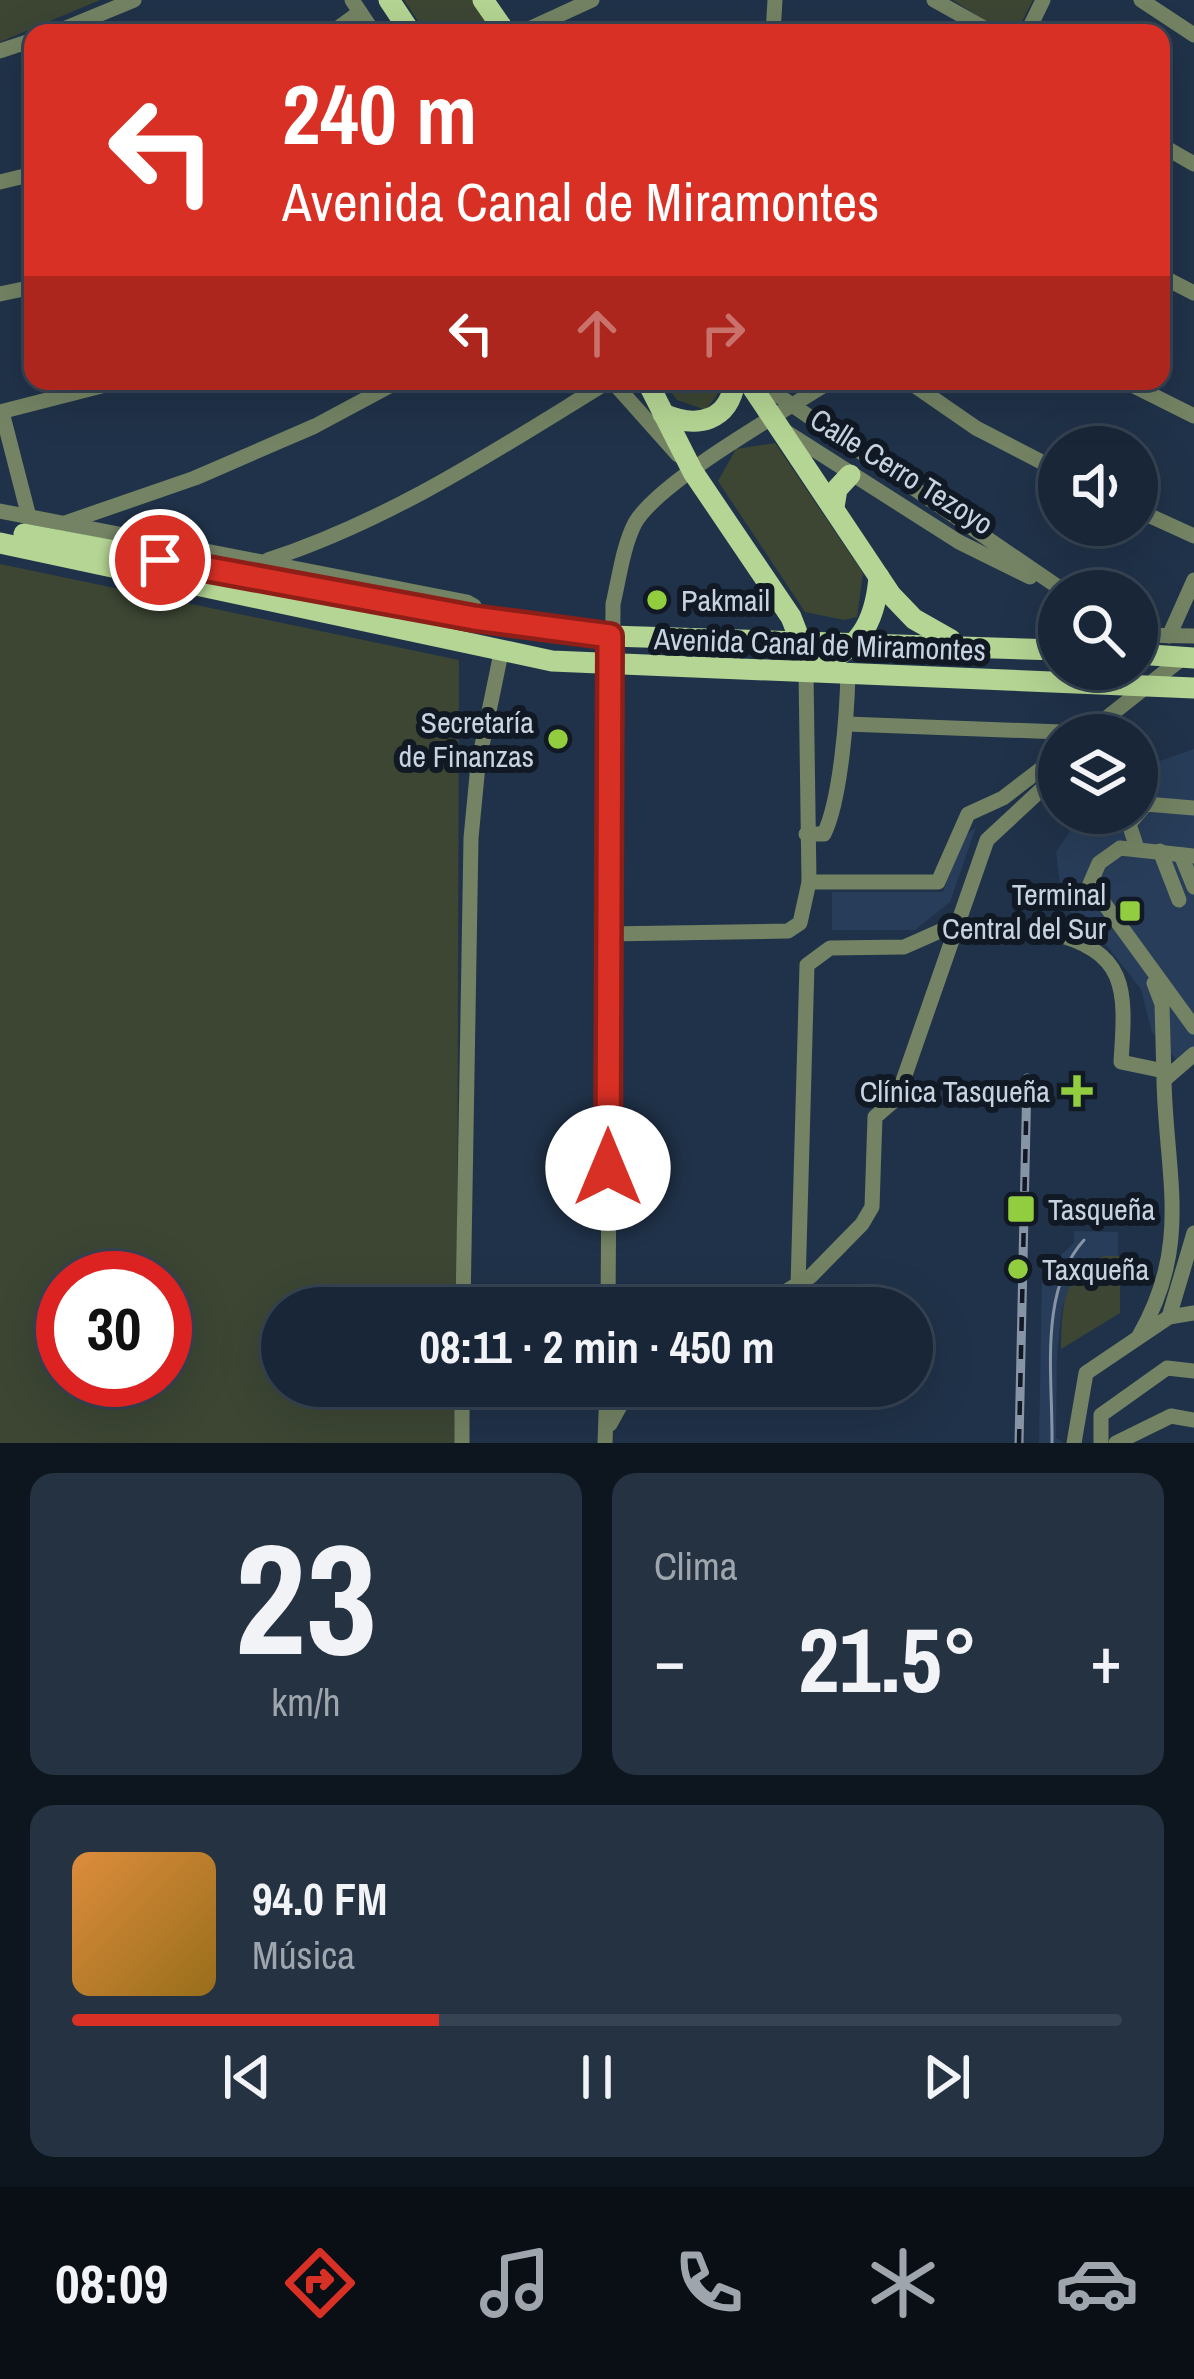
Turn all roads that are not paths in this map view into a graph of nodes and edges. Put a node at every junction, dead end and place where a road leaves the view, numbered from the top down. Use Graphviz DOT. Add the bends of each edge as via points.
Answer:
graph roads {
  1 [pos="134,0"];
  2 [pos="592,0"];
  3 [pos="934,0"];
  4 [pos="1141,0"];
  5 [pos="76,24"];
  6 [pos="540,24"];
  7 [pos="977,24"];
  8 [pos="1194,35"];
  9 [pos="87,390"];
  10 [pos="381,390"];
  11 [pos="597,390"];
  12 [pos="619,390"];
  13 [pos="651,390"];
  14 [pos="733,390"];
  15 [pos="758,390"];
  16 [pos="766,390"];
  17 [pos="819,390"];
  18 [pos="921,390"];
  19 [pos="1142,390"];
  20 [pos="1,412"];
  21 [pos="663,414"];
  22 [pos="1194,416"];
  23 [pos="777,423"];
  24 [pos="1038,460"];
  25 [pos="693,472"];
  26 [pos="850,476"];
  27 [pos="110,506"];
  28 [pos="834,507"];
  29 [pos="0,511"];
  30 [pos="29,517"];
  31 [pos="1158,520"];
  32 [pos="62,524"];
  33 [pos="0,529"];
  34 [pos="109,533"];
  35 [pos="1194,536"];
  36 [pos="0,543"];
  37 [pos="266,561"];
  38 [pos="1038,576"];
  39 [pos="879,577"];
  40 [pos="1038,580"];
  41 [pos="1194,580"];
  42 [pos="474,618"];
  43 [pos="382,623"];
  44 [pos="1158,635"];
  45 [pos="1169,635"];
  46 [pos="610,636"];
  47 [pos="1194,636"];
  48 [pos="858,641"];
  49 [pos="806,642"];
  50 [pos="957,644"];
  51 [pos="1038,648"];
  52 [pos="501,652"];
  53 [pos="1158,655"];
  54 [pos="1190,656"];
  55 [pos="609,666"];
  56 [pos="806,671"];
  57 [pos="848,673"];
  58 [pos="1158,679"];
  59 [pos="1038,682"];
  60 [pos="1158,687"];
  61 [pos="1194,688"];
  62 [pos="1143,690"];
  63 [pos="1112,714"];
  64 [pos="847,724"];
  65 [pos="1038,732"];
  66 [pos="1038,771"];
  67 [pos="1038,793"];
  68 [pos="1194,808"];
  69 [pos="806,834"];
  70 [pos="1172,854"];
  71 [pos="809,882"];
  72 [pos="1183,896"];
  73 [pos="956,924"];
  74 [pos="1047,932"];
  75 [pos="607,934"];
  76 [pos="1147,963"];
  77 [pos="1194,1027"];
  78 [pos="1194,1054"];
  79 [pos="1164,1075"];
  80 [pos="1194,1233"];
  81 [pos="798,1286"];
  82 [pos="464,1287"];
  83 [pos="608,1287"];
  84 [pos="1194,1313"];
  85 [pos="1168,1317"];
  86 [pos="1139,1336"];
  87 [pos="1194,1371"];
  88 [pos="463,1407"];
  89 [pos="607,1407"];
  90 [pos="621,1407"];
  91 [pos="1194,1420"];
  92 [pos="606,1438"];
  93 [pos="462,1443"];
  94 [pos="1074,1443"];
  95 [pos="1101,1443"];
  96 [pos="1116,1443"];
  1 -- 5 [label="street"];
  2 -- 6 [label="street"];
  3 -- 7 [label="street"];
  4 -- 8 [label="street"];
  9 -- 20 [label="street"];
  10 -- 27 [label="street" via="255,452"];
  11 -- 37 [label="street" via="485,462 351,530"];
  12 -- 25 [label="street"];
  13 -- 21 [label="main road"];
  14 -- 21 [label="main road" via="715,418"];
  15 -- 23 [label="main road"];
  16 -- 38 [label="street, Calle Cerro Tezoyo"];
  17 -- 23 [label="street"];
  18 -- 24 [label="street"];
  19 -- 22 [label="street"];
  20 -- 30 [label="street"];
  21 -- 25 [label="main road"];
  23 -- 25 [label="street"];
  23 -- 26 [label="street, Calle Cerro Tezoyo"];
  23 -- 28 [label="main road"];
  25 -- 46 [label="street" via="634,525"];
  25 -- 49 [label="main road"];
  26 -- 28 [label="main road"];
  26 -- 40 [label="street, Calle Cerro Tezoyo"];
  27 -- 32 [label="street"];
  27 -- 34 [label="street" via="102,521"];
  28 -- 39 [label="main road"];
  29 -- 30 [label="street, Avenida Canal de Miramontes"];
  30 -- 32 [label="street, Avenida Canal de Miramontes"];
  31 -- 35 [label="street"];
  32 -- 34 [label="street, Avenida Canal de Miramontes"];
  33 -- 42 [label="main road, Avenida Canal de Miramontes"];
  34 -- 37 [label="street, Avenida Canal de Miramontes"];
  36 -- 43 [label="main road, Avenida Canal de Miramontes"];
  37 -- 42 [label="street, Avenida Canal de Miramontes" via="467,602"];
  39 -- 48 [label="main road" via="875,611"];
  39 -- 50 [label="main road" via="903,609"];
  41 -- 45 [label="street"];
  42 -- 43 [label="main road" via="458,631"];
  42 -- 46 [label="main road, Avenida Canal de Miramontes"];
  43 -- 52 [label="main road, Avenida Canal de Miramontes"];
  44 -- 45 [label="street"];
  45 -- 47 [label="street"];
  46 -- 49 [label="main road, Avenida Canal de Miramontes"];
  46 -- 55 [label="street"];
  48 -- 49 [label="main road, Avenida Canal de Miramontes"];
  48 -- 50 [label="main road, Avenida Canal de Miramontes"];
  48 -- 56 [label="main road"];
  49 -- 56 [label="main road"];
  50 -- 51 [label="main road, Avenida Canal de Miramontes"];
  52 -- 55 [label="main road, Avenida Canal de Miramontes"];
  52 -- 82 [label="street" via="471,838"];
  53 -- 54 [label="main road"];
  54 -- 58 [label="street"];
  55 -- 56 [label="main road, Avenida Canal de Miramontes"];
  55 -- 75 [label="street"];
  56 -- 57 [label="main road, Avenida Canal de Miramontes"];
  56 -- 69 [label="street"];
  57 -- 59 [label="main road, Avenida Canal de Miramontes"];
  57 -- 64 [label="street"];
  60 -- 61 [label="main road, Avenida Canal de Miramontes"];
  62 -- 63 [label="street"];
  64 -- 65 [label="street"];
  64 -- 69 [label="street" via="832,817 824,834"];
  66 -- 71 [label="street" via="968,814 938,882"];
  67 -- 73 [label="street" via="987,840"];
  68 -- 70 [label="street" via="1146,804 1129,824"];
  69 -- 71 [label="street"];
  70 -- 72 [label="street"];
  70 -- 72 [label="street"];
  70 -- 76 [label="street" via="1109,854 1092,872 1090,884"];
  71 -- 75 [label="street" via="800,923 788,932"];
  73 -- 81 [label="street" via="897,1098 875,1117 872,1207"];
  73 -- 81 [label="street" via="904,947 830,948 808,965"];
  74 -- 79 [label="street" via="1101,952 1122,987 1121,1062"];
  75 -- 83 [label="street"];
  76 -- 77 [label="street"];
  76 -- 79 [label="street" via="1162,1004"];
  78 -- 79 [label="street"];
  79 -- 86 [label="street" via="1173,1241 1156,1307"];
  80 -- 85 [label="street"];
  84 -- 85 [label="street"];
  85 -- 86 [label="street"];
  86 -- 94 [label="street" via="1085,1373"];
  87 -- 95 [label="street" via="1167,1368 1101,1415"];
  88 -- 93 [label="street"];
  89 -- 92 [label="street"];
  90 -- 92 [label="street"];
  91 -- 96 [label="street" via="1171,1416"];
}
